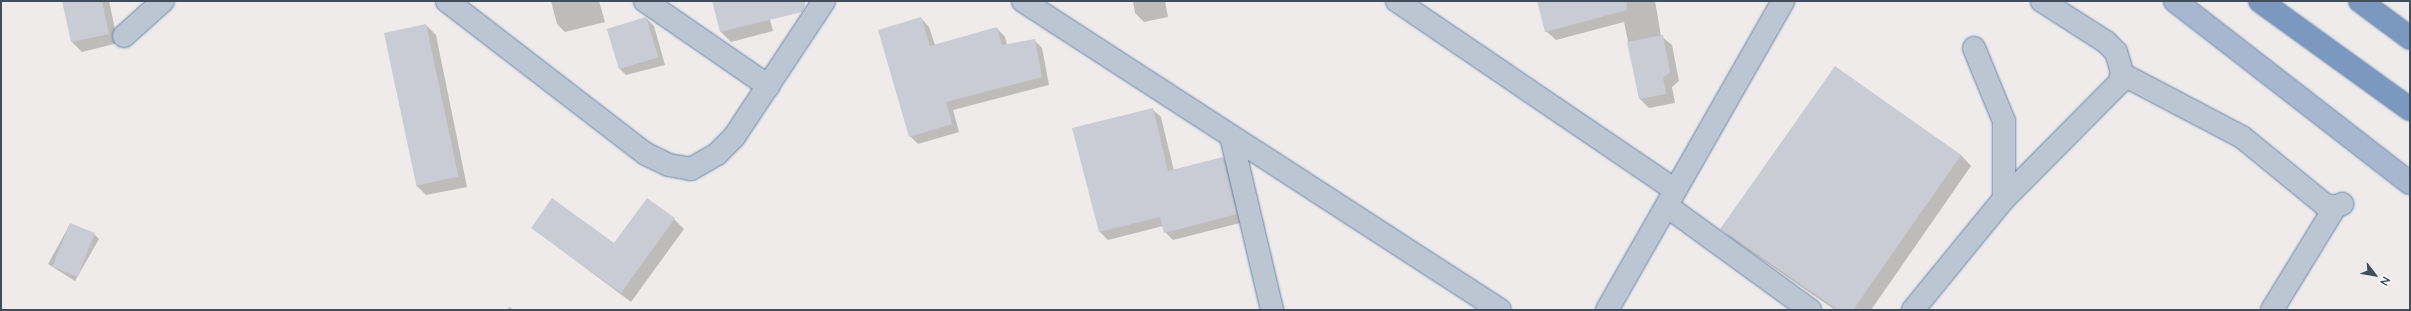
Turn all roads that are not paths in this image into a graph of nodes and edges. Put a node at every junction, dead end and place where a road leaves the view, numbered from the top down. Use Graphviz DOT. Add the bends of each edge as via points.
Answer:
graph roads {
  1 [pos="163,1"];
  2 [pos="447,1"];
  3 [pos="645,1"];
  4 [pos="824,1"];
  5 [pos="1023,1"];
  6 [pos="1397,1"];
  7 [pos="1783,1"];
  8 [pos="2042,1"];
  9 [pos="2175,1"];
  10 [pos="2260,1"];
  11 [pos="2360,1"];
  12 [pos="124,36"];
  13 [pos="2410,38"];
  14 [pos="1974,48"];
  15 [pos="2122,74"];
  16 [pos="768,86"];
  17 [pos="2410,109"];
  18 [pos="1231,136"];
  19 [pos="2410,183"];
  20 [pos="1671,198"];
  21 [pos="2004,199"];
  22 [pos="1272,310"];
  23 [pos="1500,310"];
  24 [pos="1608,310"];
  25 [pos="1810,310"];
  26 [pos="1913,310"];
  27 [pos="2272,310"];
  1 -- 12 [label="street"];
  2 -- 16 [label="street" via="646,154 669,165 691,168 717,154 734,137"];
  3 -- 16 [label="street"];
  4 -- 16 [label="street"];
  5 -- 18 [label="street"];
  6 -- 20 [label="street"];
  7 -- 20 [label="street"];
  8 -- 15 [label="street" via="2106,42 2116,52"];
  9 -- 19 [label="main road"];
  10 -- 17 [label="highway"];
  11 -- 13 [label="highway"];
  14 -- 21 [label="street" via="2004,120"];
  15 -- 21 [label="street" via="2111,93"];
  15 -- 27 [label="street" via="2242,137 2267,155 2318,200 2338,206"];
  18 -- 22 [label="street"];
  18 -- 23 [label="street"];
  20 -- 24 [label="street"];
  20 -- 25 [label="street"];
  21 -- 26 [label="street"];
}
